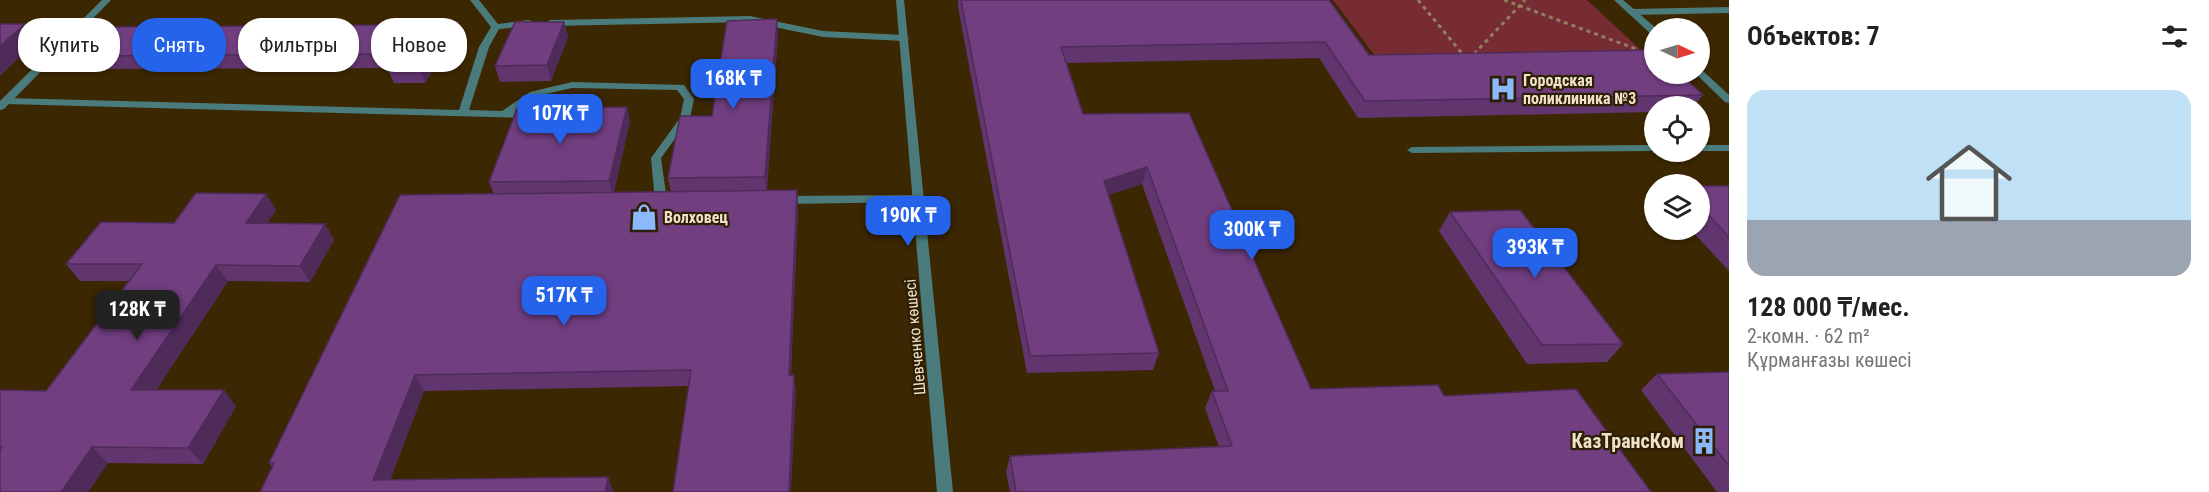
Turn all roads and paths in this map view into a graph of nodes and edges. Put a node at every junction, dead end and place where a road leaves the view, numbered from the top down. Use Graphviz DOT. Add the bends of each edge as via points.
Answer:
graph roads {
  1 [pos="107,0"];
  2 [pos="474,0"];
  3 [pos="900,0"];
  4 [pos="1418,0"];
  5 [pos="1504,0"];
  6 [pos="1525,0"];
  7 [pos="1618,0"];
  8 [pos="1519,6"];
  9 [pos="1729,10"];
  10 [pos="1632,12"];
  11 [pos="1644,23"];
  12 [pos="496,27"];
  13 [pos="904,38"];
  14 [pos="1642,51"];
  15 [pos="1474,54"];
  16 [pos="1469,62"];
  17 [pos="1710,82"];
  18 [pos="1729,100"];
  19 [pos="3,104"];
  20 [pos="463,113"];
  21 [pos="505,114"];
  22 [pos="541,115"];
  23 [pos="1729,147"];
  24 [pos="1644,148"];
  25 [pos="1710,148"];
  26 [pos="1412,150"];
  27 [pos="919,199"];
  28 [pos="766,200"];
  29 [pos="661,201"];
  30 [pos="945,492"];
  1 -- 19 [label="street"];
  2 -- 12 [label="street"];
  3 -- 13 [label="street, Шевченко көшесі"];
  4 -- 16 [label="path"];
  5 -- 8 [label="path"];
  6 -- 8 [label="path"];
  7 -- 10 [label="street"];
  8 -- 14 [label="path"];
  8 -- 15 [label="path"];
  9 -- 10 [label="street"];
  10 -- 11 [label="street"];
  12 -- 13 [label="street" via="516,23 750,19 823,34"];
  12 -- 20 [label="street" via="483,47"];
  13 -- 27 [label="street, Шевченко көшесі"];
  17 -- 18 [label="street"];
  19 -- 20 [label="street"];
  20 -- 21 [label="street"];
  21 -- 22 [label="street"];
  21 -- 29 [label="street" via="534,94 572,85 680,87 689,99 685,118 656,158"];
  23 -- 25 [label="street"];
  24 -- 26 [label="street"];
  27 -- 28 [label="street"];
  27 -- 30 [label="street, Шевченко көшесі"];
}
